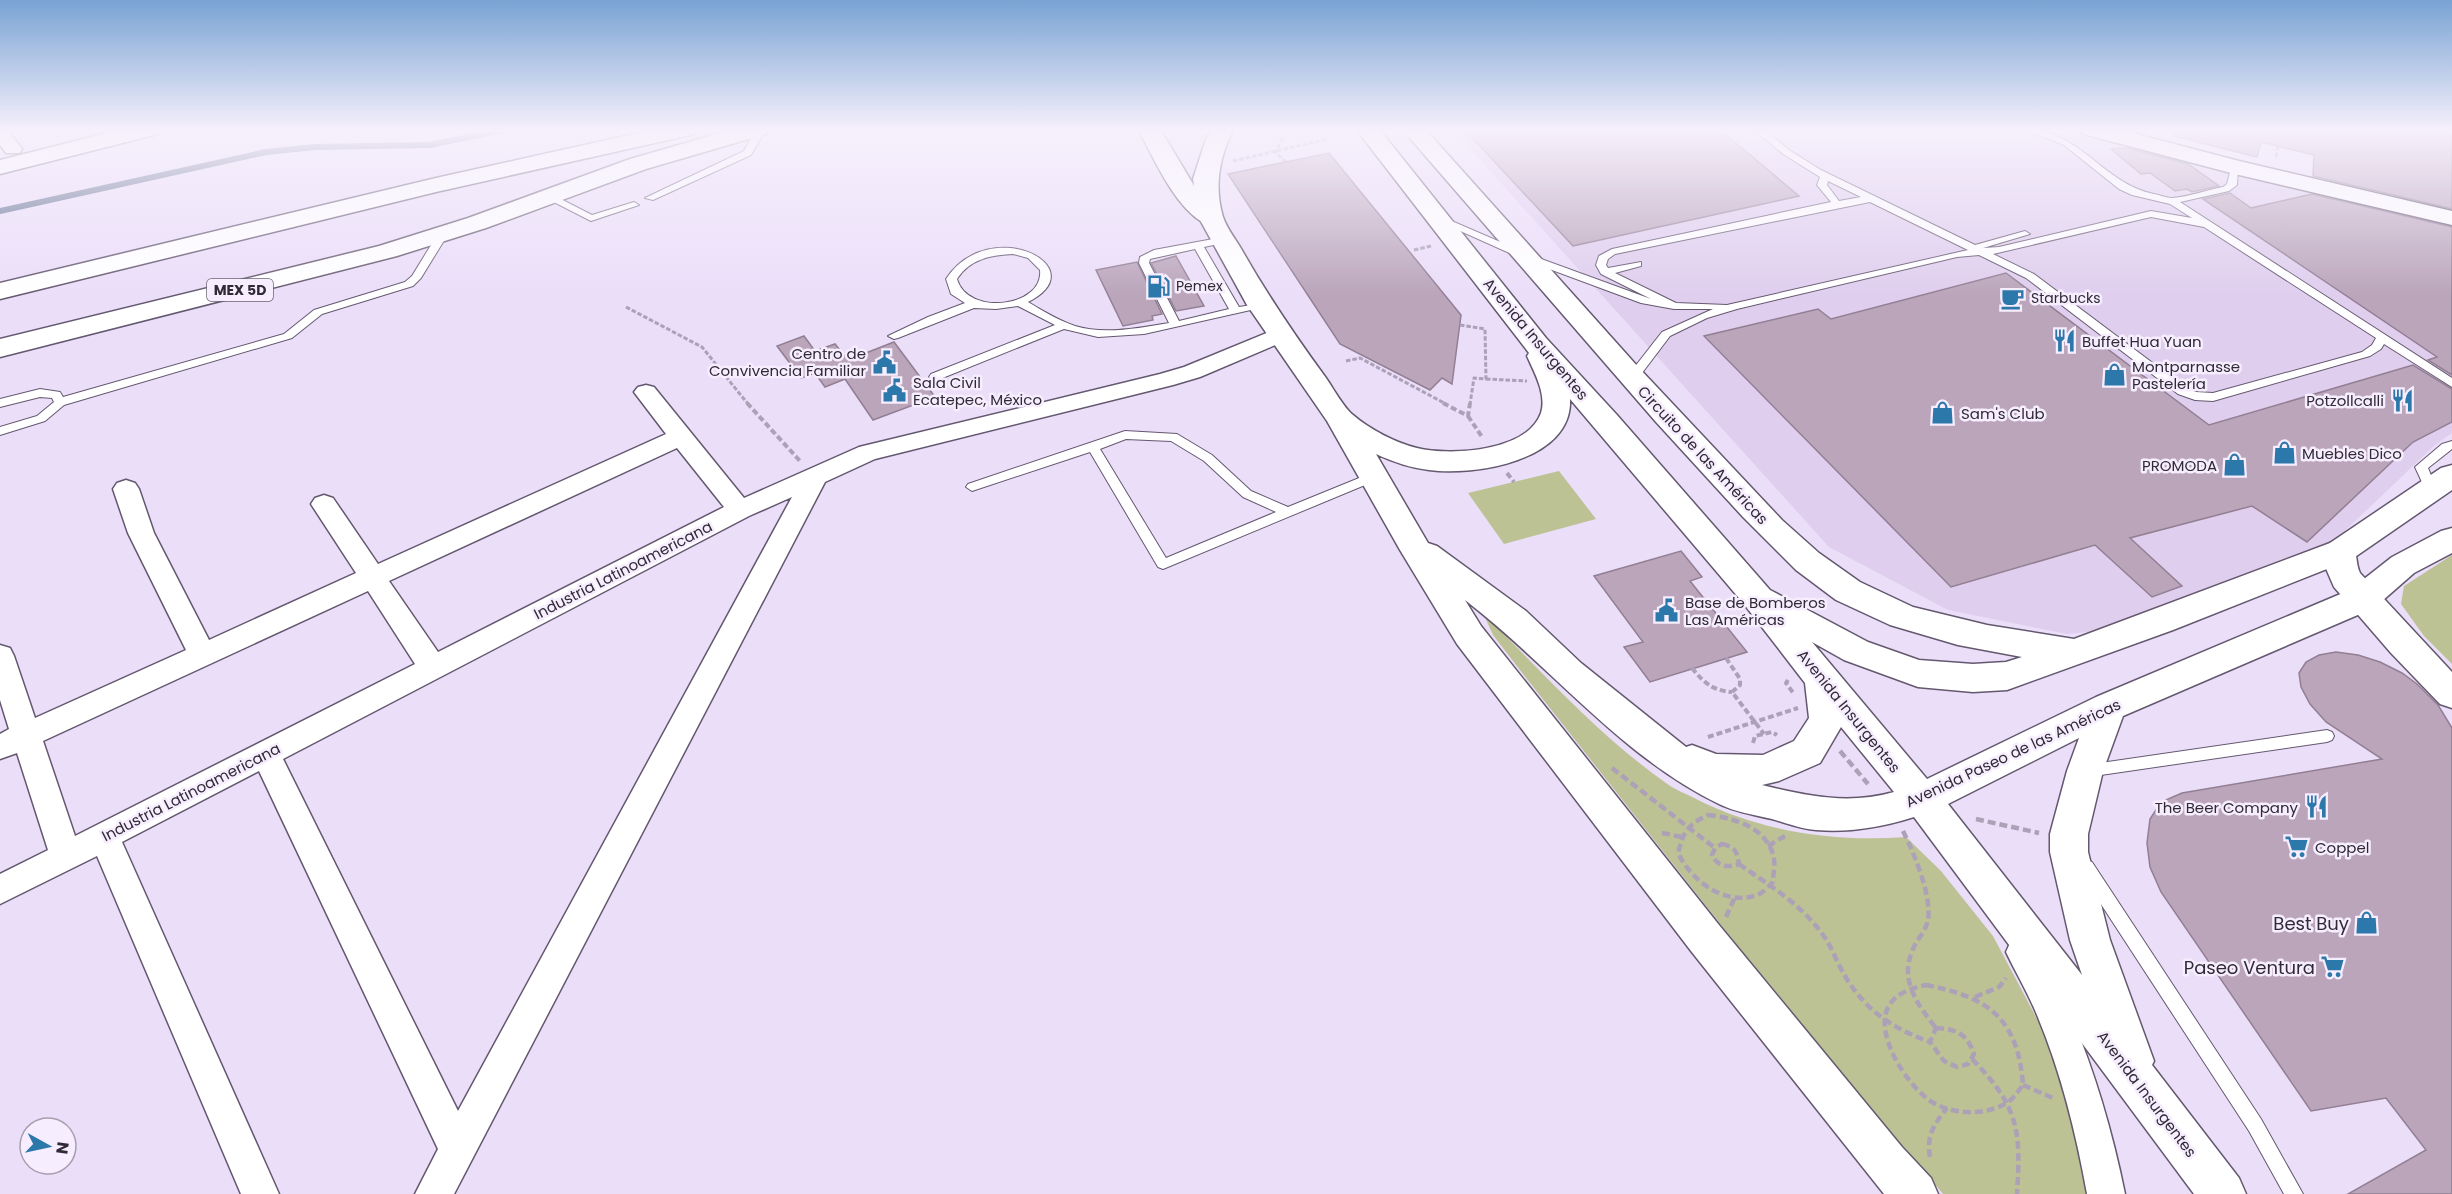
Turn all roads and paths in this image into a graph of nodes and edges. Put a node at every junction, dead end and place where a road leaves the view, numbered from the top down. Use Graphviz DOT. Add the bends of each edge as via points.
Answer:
graph roads {
  1 [pos="437,185"];
  2 [pos="581,185"];
  3 [pos="679,185"];
  4 [pos="1181,185"];
  5 [pos="1207,185"];
  6 [pos="1410,185"];
  7 [pos="1463,185"];
  8 [pos="1822,185"];
  9 [pos="1846,185"];
  10 [pos="2119,185"];
  11 [pos="2232,185"];
  12 [pos="2329,185"];
  13 [pos="2334,185"];
  14 [pos="549,196"];
  15 [pos="650,198"];
  16 [pos="1874,198"];
  17 [pos="2172,201"];
  18 [pos="1837,204"];
  19 [pos="634,205"];
  20 [pos="2452,209"];
  21 [pos="1435,218"];
  22 [pos="2452,218"];
  23 [pos="2207,224"];
  24 [pos="1218,229"];
  25 [pos="442,234"];
  26 [pos="1198,245"];
  27 [pos="1976,250"];
  28 [pos="1529,258"];
  29 [pos="1637,264"];
  30 [pos="1605,272"];
  31 [pos="0,291"];
  32 [pos="1019,302"];
  33 [pos="973,304"];
  34 [pos="626,306"];
  35 [pos="1674,306"];
  36 [pos="1734,306"];
  37 [pos="1247,308"];
  38 [pos="1175,324"];
  39 [pos="1460,325"];
  40 [pos="1063,326"];
  41 [pos="1279,335"];
  42 [pos="894,336"];
  43 [pos="2382,337"];
  44 [pos="1536,344"];
  45 [pos="0,348"];
  46 [pos="1346,361"];
  47 [pos="935,377"];
  48 [pos="1632,378"];
  49 [pos="1486,379"];
  50 [pos="1552,383"];
  51 [pos="2452,383"];
  52 [pos="646,392"];
  53 [pos="60,402"];
  54 [pos="0,403"];
  55 [pos="1340,418"];
  56 [pos="0,431"];
  57 [pos="682,436"];
  58 [pos="2452,445"];
  59 [pos="1093,447"];
  60 [pos="815,477"];
  61 [pos="1373,477"];
  62 [pos="2441,482"];
  63 [pos="1660,484"];
  64 [pos="972,487"];
  65 [pos="126,489"];
  66 [pos="324,504"];
  67 [pos="740,510"];
  68 [pos="1288,512"];
  69 [pos="2452,539"];
  70 [pos="1411,542"];
  71 [pos="2341,551"];
  72 [pos="371,576"];
  73 [pos="1756,595"];
  74 [pos="2362,599"];
  75 [pos="2075,652"];
  76 [pos="202,654"];
  77 [pos="0,656"];
  78 [pos="1726,658"];
  79 [pos="434,669"];
  80 [pos="1692,669"];
  81 [pos="1732,692"];
  82 [pos="1813,693"];
  83 [pos="2452,694"];
  84 [pos="2109,707"];
  85 [pos="1755,722"];
  86 [pos="1764,734"];
  87 [pos="27,735"];
  88 [pos="2327,736"];
  89 [pos="1702,739"];
  90 [pos="0,747"];
  91 [pos="1663,748"];
  92 [pos="266,754"];
  93 [pos="2085,771"];
  94 [pos="1924,824"];
  95 [pos="104,836"];
  96 [pos="2069,838"];
  97 [pos="65,855"];
  98 [pos="1739,864"];
  99 [pos="1770,885"];
  100 [pos="0,890"];
  101 [pos="2025,956"];
  102 [pos="1910,989"];
  103 [pos="1974,997"];
  104 [pos="1885,1020"];
  105 [pos="1936,1028"];
  106 [pos="1930,1042"];
  107 [pos="1972,1059"];
  108 [pos="2143,1090"];
  109 [pos="2007,1103"];
  110 [pos="1947,1108"];
  111 [pos="458,1150"];
  112 [pos="1893,1179"];
  113 [pos="1923,1179"];
  114 [pos="260,1194"];
  115 [pos="434,1194"];
  116 [pos="2017,1194"];
  117 [pos="2106,1194"];
  118 [pos="2223,1194"];
  119 [pos="2294,1194"];
  1 -- 31 [label="main road"];
  2 -- 14 [label="main road, MEX 5D"];
  3 -- 15 [label="lane"];
  4 -- 24 [label="main road"];
  5 -- 24 [label="main road"];
  6 -- 21 [label="main road, Avenida Insurgentes"];
  7 -- 28 [label="main road, Circuito de las Américas"];
  8 -- 18 [label="lane"];
  9 -- 16 [label="lane"];
  10 -- 17 [label="lane" via="2135,193"];
  11 -- 17 [label="lane"];
  12 -- 22 [label="main road"];
  13 -- 20 [label="main road"];
  14 -- 19 [label="lane" via="591,218"];
  14 -- 25 [label="main road, MEX 5D"];
  16 -- 18 [label="lane"];
  16 -- 27 [label="lane"];
  17 -- 23 [label="lane"];
  17 -- 27 [label="lane" via="1987,243"];
  18 -- 30 [label="lane" via="1612,252 1600,265"];
  21 -- 28 [label="lane"];
  21 -- 44 [label="main road, Avenida Insurgentes"];
  23 -- 27 [label="lane" via="2151,214 1999,249"];
  23 -- 43 [label="lane"];
  24 -- 26 [label="lane"];
  24 -- 37 [label="main road"];
  25 -- 45 [label="main road, MEX 5D"];
  25 -- 53 [label="lane" via="409,284 318,312 278,339"];
  26 -- 37 [label="lane"];
  26 -- 38 [label="lane" via="1154,253 1144,260"];
  27 -- 36 [label="lane"];
  27 -- 43 [label="lane" via="2030,276 2182,391 2195,396 2213,398 2366,354"];
  28 -- 35 [label="lane" via="1645,301"];
  28 -- 48 [label="main road, Circuito de las Américas"];
  29 -- 30 [label="lane"];
  30 -- 35 [label="lane"];
  32 -- 33 [label="lane"];
  32 -- 33 [label="lane" via="1041,288 1045,270 1029,255 1000,251 970,258 952,274 953,291"];
  32 -- 40 [label="lane"];
  33 -- 42 [label="lane"];
  34 -- 60 [label="path" via="702,347 759,418"];
  35 -- 36 [label="lane"];
  36 -- 48 [label="lane" via="1666,334"];
  37 -- 38 [label="lane"];
  37 -- 41 [label="main road"];
  38 -- 40 [label="lane" via="1110,333"];
  39 -- 49 [label="path" via="1485,329"];
  40 -- 47 [label="lane"];
  41 -- 55 [label="main road"];
  41 -- 60 [label="street, Industria Latinoamericana" via="1178,376 884,448"];
  43 -- 51 [label="lane"];
  44 -- 50 [label="main road"];
  44 -- 63 [label="main road, Avenida Insurgentes"];
  46 -- 49 [label="path" via="1360,358 1468,416 1474,378"];
  48 -- 63 [label="main road" via="1639,442"];
  48 -- 75 [label="main road, Circuito de las Américas" via="1796,553 1850,591 1916,622"];
  49 -- 50 [label="path"];
  50 -- 55 [label="main road" via="1555,412 1547,428 1515,450 1467,462 1440,462 1389,449"];
  52 -- 57 [label="street"];
  53 -- 54 [label="lane" via="56,395 40,393"];
  53 -- 56 [label="lane" via="47,416"];
  55 -- 61 [label="main road"];
  57 -- 67 [label="street"];
  57 -- 72 [label="street"];
  58 -- 62 [label="lane" via="2421,467"];
  59 -- 64 [label="lane"];
  59 -- 68 [label="lane" via="1125,435 1173,437 1208,458 1247,494"];
  59 -- 68 [label="lane" via="1163,564"];
  60 -- 67 [label="street, Industria Latinoamericana"];
  60 -- 111 [label="street"];
  61 -- 68 [label="lane"];
  61 -- 70 [label="main road"];
  62 -- 71 [label="main road"];
  63 -- 73 [label="main road, Avenida Insurgentes"];
  65 -- 76 [label="street" via="141,533"];
  66 -- 72 [label="street"];
  67 -- 79 [label="street, Industria Latinoamericana"];
  69 -- 74 [label="main road, Avenida Paseo de las Américas" via="2403,565"];
  70 -- 91 [label="main road, Avenida Paseo de las Américas" via="1514,620 1569,673"];
  70 -- 112 [label="main road" via="1469,635"];
  71 -- 74 [label="main road" via="2340,564 2346,579"];
  71 -- 75 [label="main road"];
  72 -- 76 [label="street"];
  72 -- 79 [label="street"];
  73 -- 75 [label="main road" via="1856,651 1918,673 1973,678 2007,676"];
  73 -- 82 [label="main road, Avenida Insurgentes"];
  74 -- 83 [label="main road"];
  74 -- 84 [label="main road, Avenida Paseo de las Américas"];
  76 -- 87 [label="street"];
  77 -- 87 [label="street"];
  78 -- 81 [label="path" via="1740,679 1740,685"];
  79 -- 92 [label="street, Industria Latinoamericana"];
  80 -- 81 [label="path" via="1705,685 1719,692"];
  81 -- 85 [label="path"];
  82 -- 85 [label="path"];
  82 -- 91 [label="main road" via="1827,719 1807,752 1766,770 1714,769"];
  82 -- 94 [label="main road, Avenida Insurgentes"];
  84 -- 93 [label="main road"];
  84 -- 94 [label="main road, Avenida Paseo de las Américas"];
  85 -- 86 [label="path"];
  85 -- 89 [label="path"];
  87 -- 90 [label="street"];
  87 -- 97 [label="street"];
  88 -- 93 [label="lane"];
  91 -- 94 [label="main road, Avenida Paseo de las Américas" via="1691,771 1734,794 1814,814 1862,814"];
  92 -- 95 [label="street, Industria Latinoamericana"];
  92 -- 111 [label="street"];
  93 -- 96 [label="main road"];
  94 -- 96 [label="path" via="1969,818"];
  94 -- 101 [label="street"];
  94 -- 102 [label="path" via="1928,921 1906,966"];
  94 -- 108 [label="main road, Avenida Insurgentes"];
  95 -- 97 [label="street, Industria Latinoamericana"];
  95 -- 114 [label="street"];
  96 -- 108 [label="main road" via="2090,940"];
  96 -- 119 [label="lane" via="2255,1125"];
  97 -- 100 [label="street, Industria Latinoamericana"];
  98 -- 98 [label="path" via="1737,852 1731,846 1722,844 1714,848 1715,862 1725,867"];
  98 -- 99 [label="path"];
  99 -- 99 [label="path" via="1757,896 1734,899 1711,889 1684,867 1678,853 1691,823 1708,815 1732,818 1757,829 1773,855"];
  99 -- 104 [label="path" via="1794,903 1823,935 1846,977 1870,1009"];
  101 -- 103 [label="path" via="1999,987"];
  101 -- 117 [label="street" via="2061,1031 2096,1137"];
  102 -- 103 [label="path" via="1926,985 1950,988"];
  102 -- 104 [label="path" via="1895,998 1887,1008"];
  102 -- 105 [label="path"];
  103 -- 109 [label="path" via="1997,1013 2018,1048 2023,1085"];
  104 -- 106 [label="path"];
  104 -- 110 [label="path" via="1895,1060 1910,1081 1932,1101"];
  105 -- 106 [label="path"];
  105 -- 107 [label="path" via="1961,1032 1969,1040"];
  106 -- 107 [label="path" via="1944,1061 1957,1067"];
  107 -- 109 [label="path"];
  108 -- 118 [label="main road, Avenida Insurgentes"];
  109 -- 110 [label="path" via="1985,1111"];
  109 -- 116 [label="path" via="2018,1128"];
  110 -- 113 [label="path" via="1935,1121 1926,1143"];
  111 -- 115 [label="street"];
  112 -- 113 [label="main road"];
}
